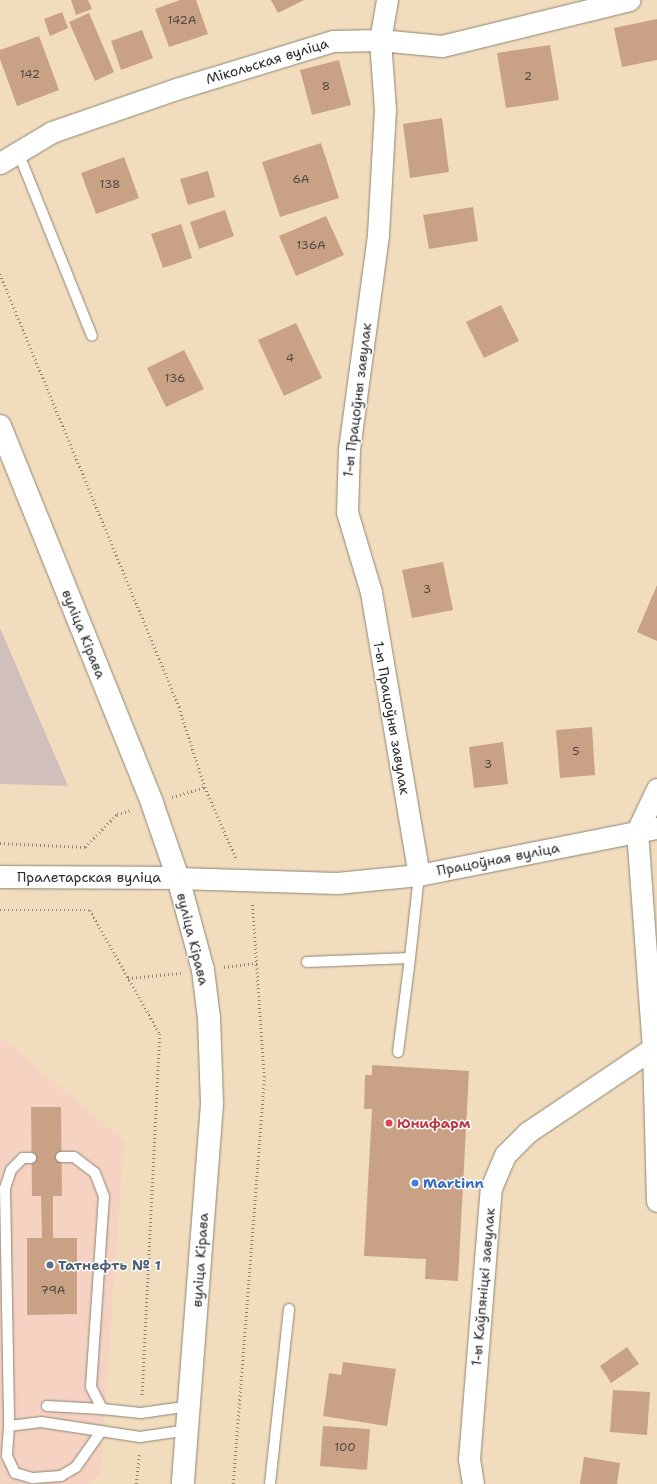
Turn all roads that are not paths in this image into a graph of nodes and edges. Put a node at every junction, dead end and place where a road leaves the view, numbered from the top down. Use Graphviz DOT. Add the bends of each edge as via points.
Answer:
graph roads {
  1 [pos="387,0"];
  2 [pos="629,0"];
  3 [pos="380,40"];
  4 [pos="18,152"];
  5 [pos="0,163"];
  6 [pos="92,336"];
  7 [pos="0,426"];
  8 [pos="657,789"];
  9 [pos="657,828"];
  10 [pos="636,831"];
  11 [pos="419,875"];
  12 [pos="0,877"];
  13 [pos="178,878"];
  14 [pos="410,958"];
  15 [pos="307,962"];
  16 [pos="652,1048"];
  17 [pos="398,1052"];
  18 [pos="61,1157"];
  19 [pos="31,1158"];
  20 [pos="657,1201"];
  21 [pos="289,1310"];
  22 [pos="47,1406"];
  23 [pos="190,1406"];
  24 [pos="102,1409"];
  25 [pos="9,1426"];
  26 [pos="188,1430"];
  27 [pos="100,1432"];
  28 [pos="183,1484"];
  29 [pos="270,1484"];
  30 [pos="473,1484"];
  1 -- 3 [label="street, 1-ы Працоўны завулак"];
  2 -- 3 [label="street, Мікольская вуліца" via="442,46"];
  3 -- 4 [label="street, Мікольская вуліца" via="333,41 176,89 52,132"];
  3 -- 11 [label="street, 1-ы Працоўны завулак" via="385,109 378,235 349,449 347,512 371,592"];
  4 -- 5 [label="street, Мікольская вуліца"];
  4 -- 6 [label="lane"];
  7 -- 13 [label="main road, вуліца Кірава" via="147,790"];
  8 -- 10 [label="street"];
  9 -- 10 [label="street, Працоўная вуліца"];
  10 -- 11 [label="street, Працоўная вуліца"];
  10 -- 16 [label="street"];
  11 -- 13 [label="street, Працоўная вуліца" via="338,883"];
  11 -- 14 [label="lane"];
  12 -- 13 [label="main road, Пралетарская вуліца"];
  13 -- 23 [label="main road, вуліца Кірава" via="203,970 209,1018 212,1104"];
  14 -- 15 [label="lane"];
  14 -- 17 [label="lane"];
  16 -- 20 [label="street"];
  16 -- 30 [label="street, 1-ы Каўпяніцкі завулак" via="528,1132 505,1155 496,1175 491,1188 469,1459"];
  18 -- 24 [label="lane" via="74,1157 95,1173 104,1196 91,1387"];
  19 -- 25 [label="lane" via="23,1158 11,1170 5,1188"];
  21 -- 29 [label="lane"];
  22 -- 24 [label="lane"];
  23 -- 24 [label="lane" via="141,1413"];
  23 -- 26 [label="main road, вуліца Кірава"];
  25 -- 27 [label="lane" via="41,1422"];
  25 -- 27 [label="lane" via="7,1456 14,1473 33,1478 60,1476 76,1467"];
  26 -- 27 [label="lane" via="140,1437"];
  26 -- 28 [label="main road, вуліца Кірава"];
}
